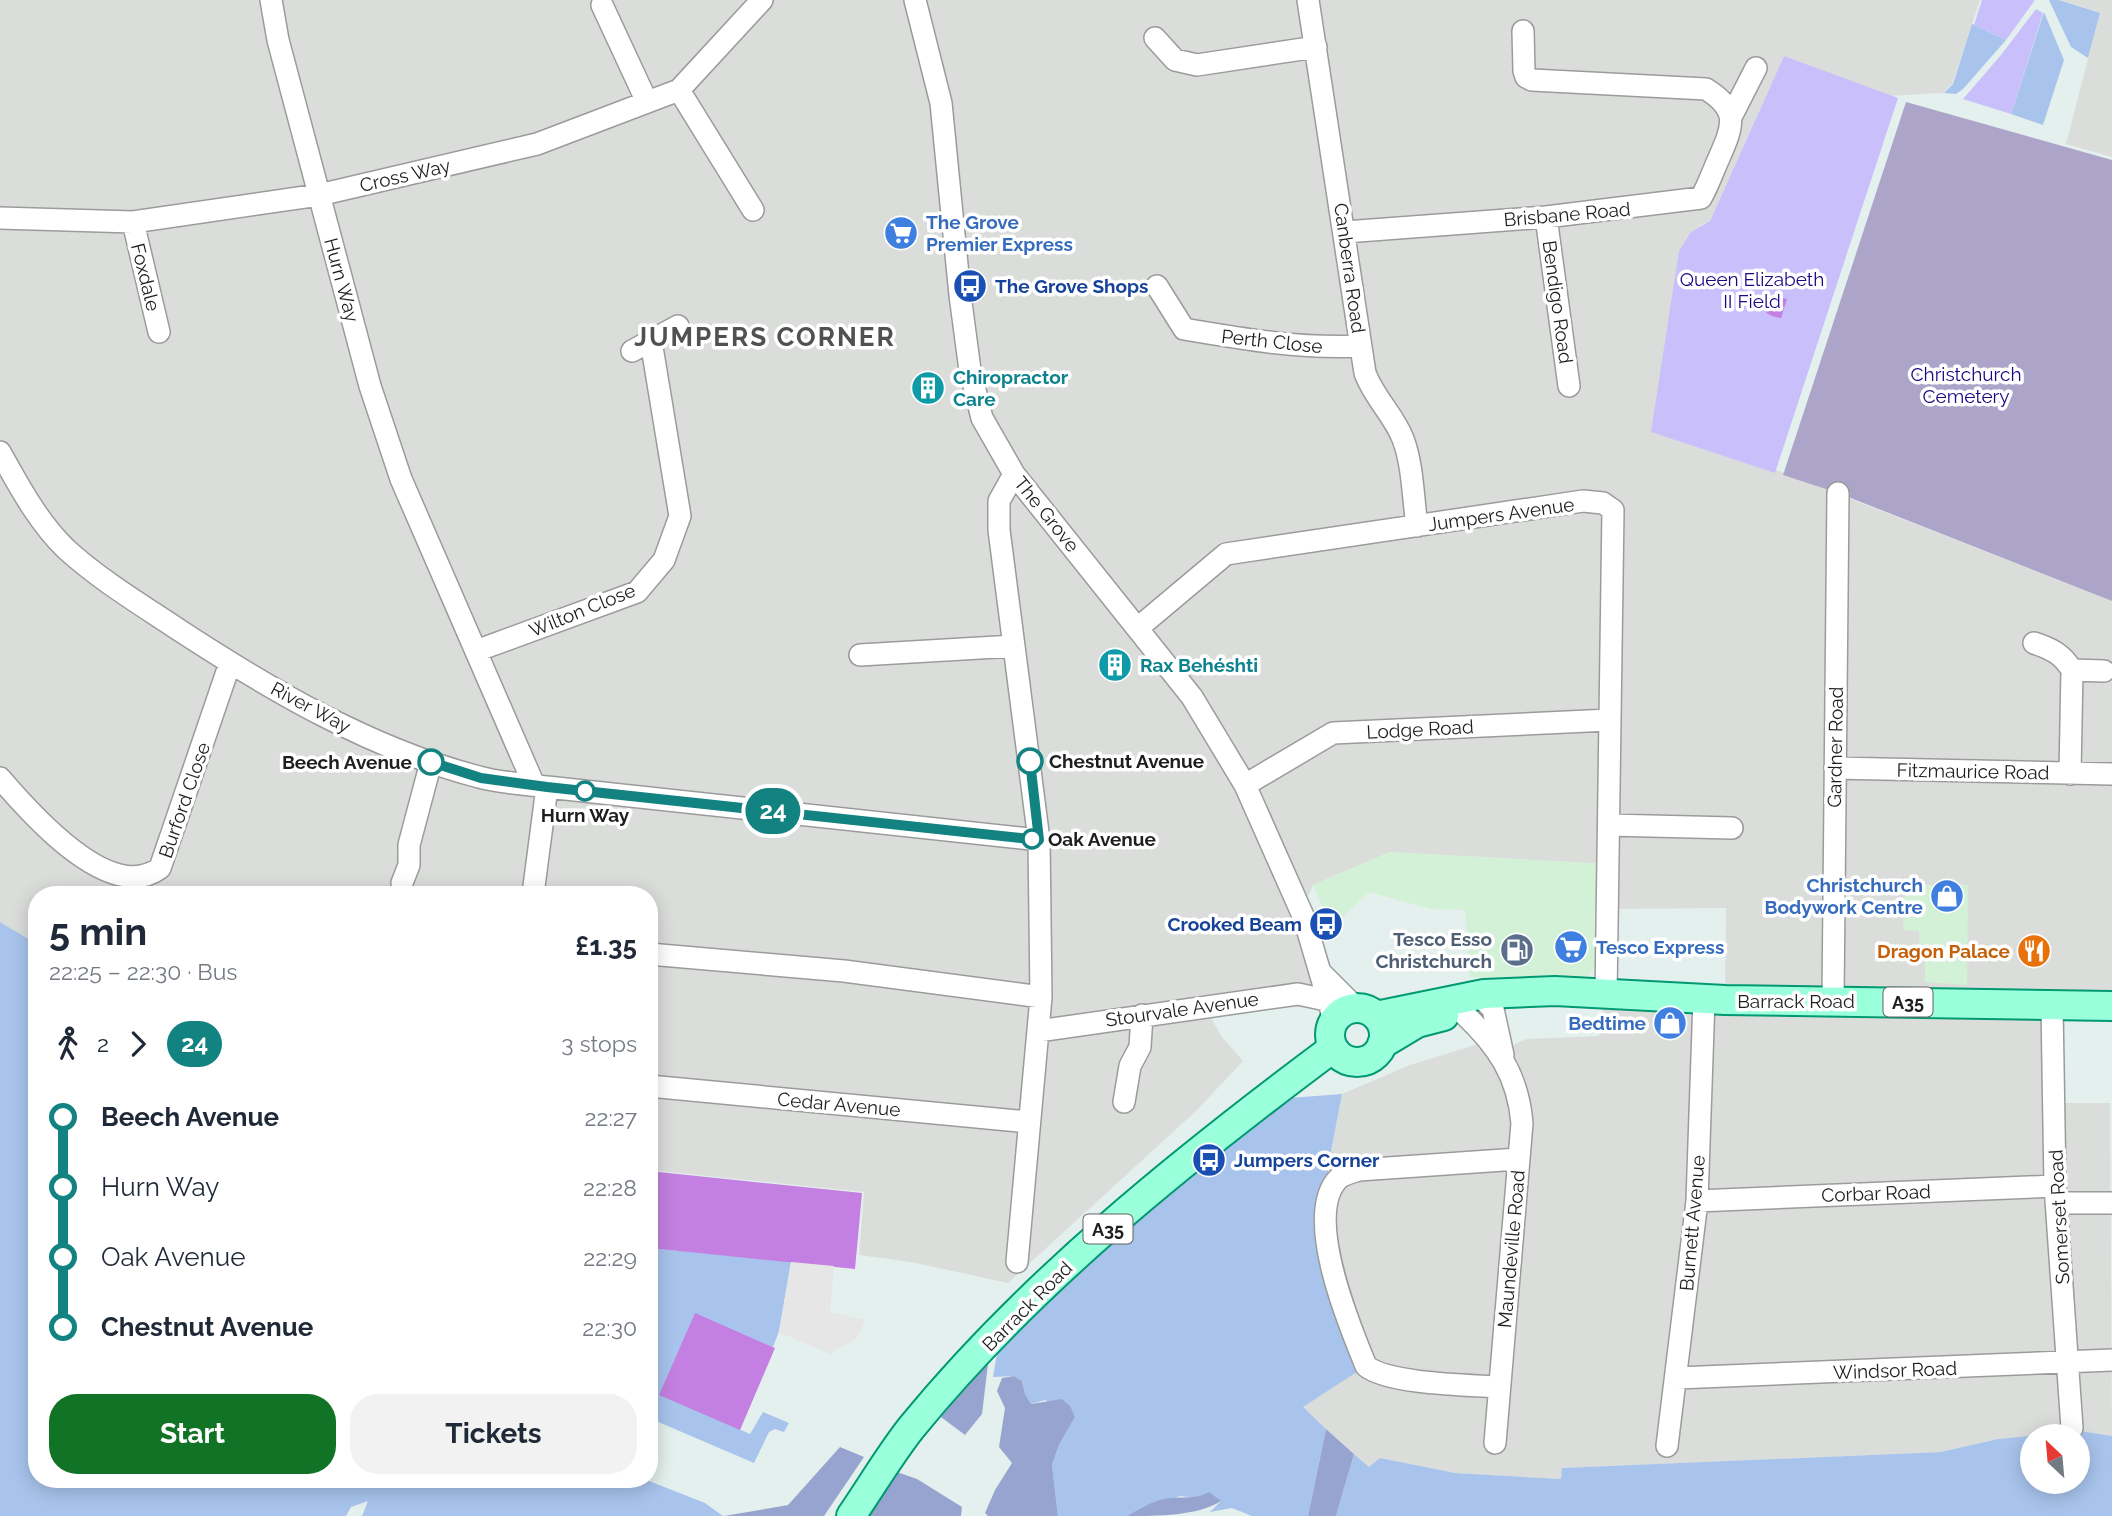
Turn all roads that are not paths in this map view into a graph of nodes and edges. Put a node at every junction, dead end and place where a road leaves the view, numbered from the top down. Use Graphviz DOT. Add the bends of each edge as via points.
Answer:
graph roads {
  1 [pos="271,0"];
  2 [pos="762,0"];
  3 [pos="915,0"];
  4 [pos="1308,0"];
  5 [pos="602,5"];
  6 [pos="1524,32"];
  7 [pos="1155,38"];
  8 [pos="1316,47"];
  9 [pos="1756,68"];
  10 [pos="679,90"];
  11 [pos="647,102"];
  12 [pos="1731,117"];
  13 [pos="319,195"];
  14 [pos="753,210"];
  15 [pos="1546,217"];
  16 [pos="0,218"];
  17 [pos="133,222"];
  18 [pos="1345,232"];
  19 [pos="1157,286"];
  20 [pos="678,326"];
  21 [pos="159,332"];
  22 [pos="1360,346"];
  23 [pos="1569,386"];
  24 [pos="0,452"];
  25 [pos="1014,474"];
  26 [pos="1838,493"];
  27 [pos="1033,499"];
  28 [pos="1000,519"];
  29 [pos="1417,526"];
  30 [pos="1139,627"];
  31 [pos="2034,642"];
  32 [pos="1014,646"];
  33 [pos="476,651"];
  34 [pos="860,655"];
  35 [pos="230,663"];
  36 [pos="2072,670"];
  37 [pos="2104,671"];
  38 [pos="1609,720"];
  39 [pos="431,762"];
  40 [pos="1835,768"];
  41 [pos="2070,774"];
  42 [pos="2112,774"];
  43 [pos="0,779"];
  44 [pos="1245,785"];
  45 [pos="541,786"];
  46 [pos="1609,825"];
  47 [pos="1732,828"];
  48 [pos="1039,840"];
  49 [pos="402,883"];
  50 [pos="153,885"];
  51 [pos="534,886"];
  52 [pos="658,955"];
  53 [pos="1322,974"];
  54 [pos="1606,996"];
  55 [pos="1041,998"];
  56 [pos="1704,999"];
  57 [pos="1833,1000"];
  58 [pos="1478,1006"];
  59 [pos="2052,1006"];
  60 [pos="2112,1006"];
  61 [pos="1348,1011"];
  62 [pos="1142,1015"];
  63 [pos="1038,1031"];
  64 [pos="1382,1044"];
  65 [pos="1333,1048"];
  66 [pos="1498,1050"];
  67 [pos="658,1087"];
  68 [pos="1124,1102"];
  69 [pos="1029,1122"];
  70 [pos="1518,1159"];
  71 [pos="2056,1195"];
  72 [pos="1697,1201"];
  73 [pos="2112,1203"];
  74 [pos="1017,1262"];
  75 [pos="2112,1360"];
  76 [pos="2068,1362"];
  77 [pos="1677,1378"];
  78 [pos="1498,1387"];
  79 [pos="2072,1424"];
  80 [pos="1495,1443"];
  81 [pos="1667,1446"];
  82 [pos="851,1516"];
  1 -- 13 [label="street, Hurn Way"];
  2 -- 10 [label="street, Cross Way"];
  3 -- 25 [label="street, The Grove" via="941,103 975,396 982,418"];
  4 -- 8 [label="street, Canberra Road"];
  5 -- 11 [label="street"];
  6 -- 12 [label="street" via="1526,77 1706,89 1717,96"];
  7 -- 8 [label="street" via="1175,60 1197,65"];
  8 -- 18 [label="street, Canberra Road"];
  9 -- 12 [label="street, Brisbane Road"];
  10 -- 11 [label="street, Cross Way"];
  10 -- 14 [label="street"];
  11 -- 13 [label="street, Cross Way" via="537,144"];
  12 -- 15 [label="street, Brisbane Road" via="1729,134 1700,198"];
  13 -- 17 [label="street, Cross Way"];
  13 -- 33 [label="street, Hurn Way" via="370,386 401,479"];
  15 -- 18 [label="street, Brisbane Road"];
  15 -- 23 [label="street, Bendigo Road"];
  16 -- 17 [label="street, Cross Way"];
  17 -- 21 [label="street, Foxdale"];
  18 -- 22 [label="street, Canberra Road"];
  19 -- 22 [label="street, Perth Close" via="1179,335 1318,348"];
  20 -- 33 [label="street, Wilton Close" via="641,346 680,516 664,561 637,592"];
  22 -- 29 [label="street, Canberra Road" via="1372,392 1405,442"];
  24 -- 35 [label="street, River Way" via="29,503 65,548 110,584"];
  25 -- 27 [label="street, The Grove"];
  25 -- 28 [label="street" via="999,501"];
  26 -- 40 [label="street, Gardner Road"];
  27 -- 28 [label="street"];
  27 -- 30 [label="street, The Grove"];
  28 -- 32 [label="street"];
  29 -- 30 [label="street, Jumpers Avenue" via="1226,554"];
  29 -- 38 [label="street, Jumpers Avenue" via="1583,501 1603,503 1613,510"];
  30 -- 44 [label="street, The Grove" via="1192,697"];
  31 -- 36 [label="street" via="2052,649"];
  32 -- 34 [label="street"];
  32 -- 48 [label="street"];
  33 -- 45 [label="street, Hurn Way"];
  35 -- 39 [label="street, River Way" via="349,729"];
  35 -- 50 [label="street, Burford Close"];
  36 -- 37 [label="street"];
  36 -- 41 [label="street"];
  38 -- 44 [label="street, Lodge Road" via="1334,733"];
  38 -- 46 [label="street, Jumpers Avenue"];
  39 -- 45 [label="street, River Way" via="481,778"];
  39 -- 49 [label="street"];
  40 -- 41 [label="street, Fitzmaurice Road"];
  40 -- 57 [label="street, Gardner Road"];
  41 -- 42 [label="street, Fitzmaurice Road"];
  43 -- 50 [label="street, Burford Close" via="63,842 97,867"];
  44 -- 53 [label="street, The Grove" via="1304,918"];
  45 -- 48 [label="street, River Way"];
  45 -- 51 [label="street"];
  46 -- 47 [label="street"];
  46 -- 54 [label="street, Jumpers Avenue"];
  48 -- 55 [label="street"];
  52 -- 55 [label="street" via="844,971"];
  53 -- 61 [label="street, The Grove"];
  53 -- 61 [label="street, The Grove"];
  54 -- 56 [label="main road, Barrack Road / A35"];
  54 -- 58 [label="main road, Barrack Road / A35"];
  55 -- 63 [label="street"];
  56 -- 57 [label="main road, Barrack Road / A35"];
  56 -- 72 [label="street, Burnett Avenue"];
  57 -- 59 [label="main road, Barrack Road / A35"];
  58 -- 61 [label="main road, Barrack Road / A35"];
  58 -- 64 [label="main road, Barrack Road / A35" via="1417,1024"];
  58 -- 66 [label="street, Maundeville Road"];
  58 -- 66 [label="street, Maundeville Road"];
  59 -- 60 [label="main road, Barrack Road / A35"];
  59 -- 71 [label="street, Somerset Road"];
  61 -- 62 [label="street, Stourvale Avenue" via="1298,994"];
  61 -- 64 [label="main road" via="1383,1029"];
  61 -- 65 [label="main road" via="1330,1029"];
  62 -- 63 [label="street, Stourvale Avenue"];
  62 -- 68 [label="street" via="1140,1047 1130,1066"];
  63 -- 69 [label="street"];
  64 -- 65 [label="main road, A35" via="1369,1059 1359,1062 1349,1061"];
  65 -- 82 [label="main road, Barrack Road / A35" via="1263,1100 1094,1241 1020,1312 911,1429"];
  66 -- 70 [label="street, Maundeville Road" via="1520,1102"];
  67 -- 69 [label="street, Cedar Avenue"];
  69 -- 74 [label="street"];
  70 -- 78 [label="street, Maundeville Road"];
  70 -- 78 [label="street" via="1359,1170 1340,1177 1331,1191 1327,1212 1330,1262 1366,1366 1374,1373"];
  71 -- 72 [label="street, Corbar Road"];
  71 -- 73 [label="street, Corbar Road"];
  71 -- 76 [label="street, Somerset Road"];
  72 -- 77 [label="street, Burnett Avenue"];
  75 -- 76 [label="street, Windsor Road"];
  76 -- 77 [label="street, Windsor Road"];
  76 -- 79 [label="street, Somerset Road"];
  77 -- 81 [label="street, Burnett Avenue"];
  78 -- 80 [label="street, Maundeville Road"];
}
